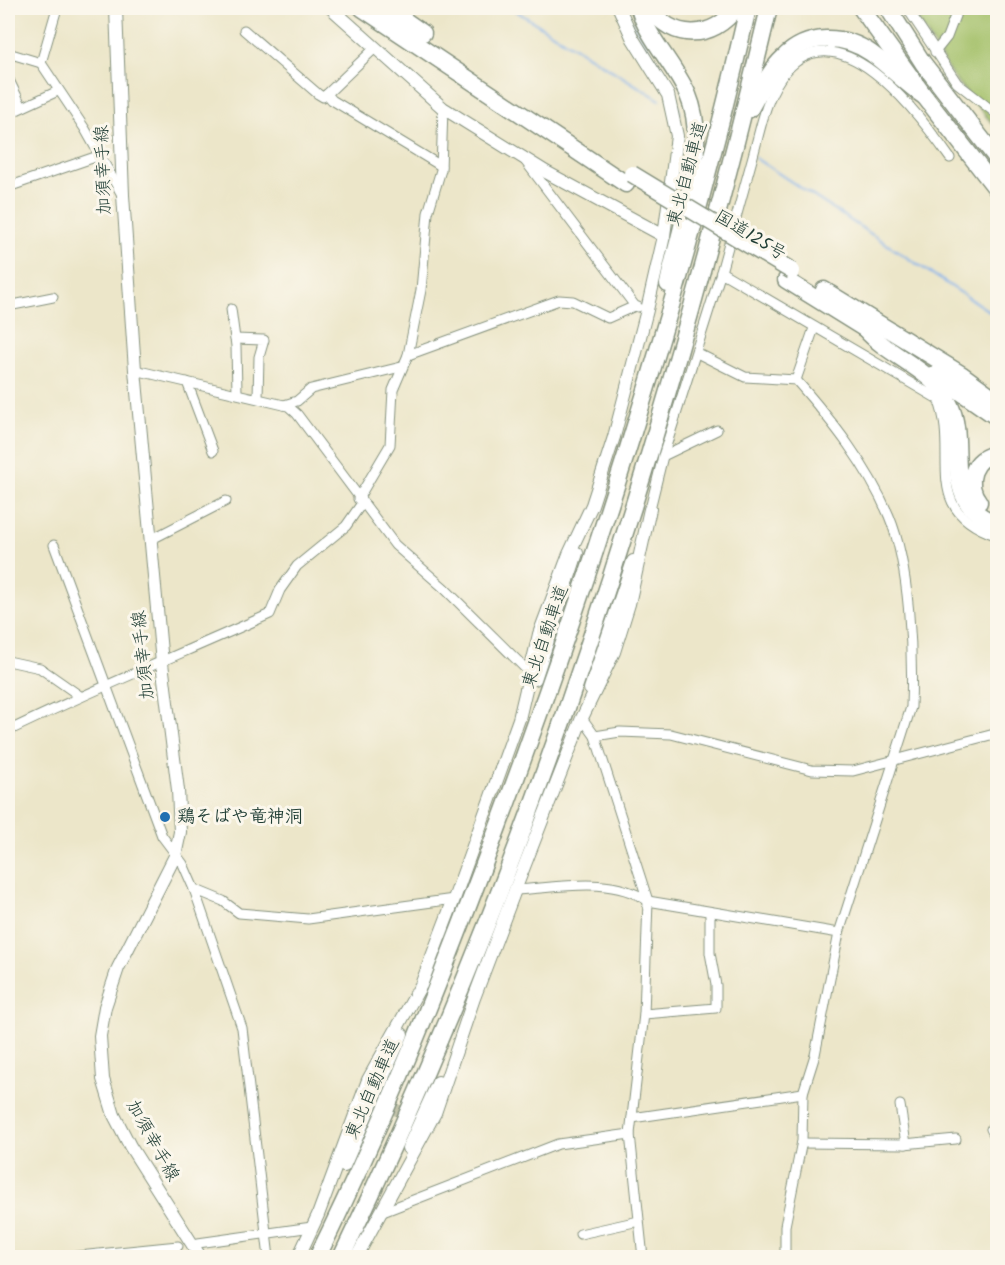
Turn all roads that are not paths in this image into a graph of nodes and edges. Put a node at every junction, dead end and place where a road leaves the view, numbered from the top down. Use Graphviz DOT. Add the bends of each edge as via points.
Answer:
graph roads {
  1 [pos="57,8"];
  2 [pos="116,8"];
  3 [pos="331,8"];
  4 [pos="362,8"];
  5 [pos="387,8"];
  6 [pos="619,8"];
  7 [pos="639,8"];
  8 [pos="650,8"];
  9 [pos="736,8"];
  10 [pos="748,8"];
  11 [pos="769,8"];
  12 [pos="861,8"];
  13 [pos="873,8"];
  14 [pos="888,8"];
  15 [pos="907,8"];
  16 [pos="958,8"];
  17 [pos="244,30"];
  18 [pos="375,48"];
  19 [pos="12,55"];
  20 [pos="929,57"];
  21 [pos="41,63"];
  22 [pos="8,64"];
  23 [pos="8,78"];
  24 [pos="58,92"];
  25 [pos="327,94"];
  26 [pos="925,97"];
  27 [pos="22,107"];
  28 [pos="443,108"];
  29 [pos="8,114"];
  30 [pos="998,115"];
  31 [pos="742,122"];
  32 [pos="101,155"];
  33 [pos="523,158"];
  34 [pos="950,158"];
  35 [pos="998,160"];
  36 [pos="441,166"];
  37 [pos="629,179"];
  38 [pos="8,187"];
  39 [pos="998,191"];
  40 [pos="123,195"];
  41 [pos="664,237"];
  42 [pos="721,272"];
  43 [pos="789,276"];
  44 [pos="53,297"];
  45 [pos="8,306"];
  46 [pos="641,308"];
  47 [pos="231,309"];
  48 [pos="814,328"];
  49 [pos="865,329"];
  50 [pos="235,339"];
  51 [pos="698,353"];
  52 [pos="408,355"];
  53 [pos="402,368"];
  54 [pos="135,370"];
  55 [pos="961,374"];
  56 [pos="796,380"];
  57 [pos="187,382"];
  58 [pos="649,382"];
  59 [pos="998,391"];
  60 [pos="237,393"];
  61 [pos="258,397"];
  62 [pos="998,401"];
  63 [pos="284,405"];
  64 [pos="998,418"];
  65 [pos="717,430"];
  66 [pos="213,451"];
  67 [pos="998,454"];
  68 [pos="663,456"];
  69 [pos="226,501"];
  70 [pos="360,501"];
  71 [pos="592,505"];
  72 [pos="650,509"];
  73 [pos="993,518"];
  74 [pos="644,529"];
  75 [pos="998,536"];
  76 [pos="150,540"];
  77 [pos="54,545"];
  78 [pos="8,661"];
  79 [pos="162,663"];
  80 [pos="532,676"];
  81 [pos="106,686"];
  82 [pos="80,696"];
  83 [pos="582,718"];
  84 [pos="8,730"];
  85 [pos="998,733"];
  86 [pos="595,736"];
  87 [pos="896,759"];
  88 [pos="175,856"];
  89 [pos="194,889"];
  90 [pos="515,890"];
  91 [pos="454,899"];
  92 [pos="648,902"];
  93 [pos="711,912"];
  94 [pos="839,933"];
  95 [pos="421,985"];
  96 [pos="644,1014"];
  97 [pos="460,1038"];
  98 [pos="803,1093"];
  99 [pos="900,1105"];
  100 [pos="632,1118"];
  101 [pos="998,1118"];
  102 [pos="630,1134"];
  103 [pos="956,1139"];
  104 [pos="998,1142"];
  105 [pos="802,1143"];
  106 [pos="906,1144"];
  107 [pos="378,1214"];
  108 [pos="318,1215"];
  109 [pos="639,1221"];
  110 [pos="312,1227"];
  111 [pos="266,1232"];
  112 [pos="580,1234"];
  113 [pos="198,1244"];
  114 [pos="178,1246"];
  115 [pos="59,1257"];
  116 [pos="201,1257"];
  117 [pos="269,1257"];
  118 [pos="298,1257"];
  119 [pos="317,1257"];
  120 [pos="341,1257"];
  121 [pos="356,1257"];
  122 [pos="643,1257"];
  123 [pos="784,1257"];
  1 -- 21 [label="street"];
  2 -- 40 [label="street, 加須幸手線"];
  3 -- 18 [label="street"];
  4 -- 37 [label="highway, 国道125号"];
  5 -- 37 [label="highway, 国道125号"];
  6 -- 41 [label="street" via="633,39 668,95 677,135"];
  7 -- 58 [label="highway" via="690,99 696,147"];
  8 -- 9 [label="highway" via="663,23 686,33 716,27"];
  10 -- 58 [label="highway, 東北自動車道" via="724,114"];
  11 -- 31 [label="highway"];
  12 -- 26 [label="highway"];
  13 -- 20 [label="highway"];
  14 -- 20 [label="highway"];
  15 -- 20 [label="street"];
  16 -- 20 [label="street" via="947,37"];
  17 -- 25 [label="street" via="318,94"];
  18 -- 25 [label="street"];
  18 -- 28 [label="street"];
  19 -- 21 [label="street"];
  19 -- 22 [label="street"];
  20 -- 30 [label="street"];
  20 -- 35 [label="highway"];
  21 -- 24 [label="street"];
  23 -- 27 [label="street"];
  24 -- 27 [label="street"];
  24 -- 32 [label="street"];
  25 -- 36 [label="street"];
  26 -- 31 [label="highway" via="849,40 825,38 801,44 783,58"];
  26 -- 39 [label="highway"];
  27 -- 29 [label="street"];
  28 -- 33 [label="street"];
  28 -- 36 [label="street"];
  31 -- 120 [label="highway" via="651,449 531,806 451,1011"];
  32 -- 38 [label="street"];
  32 -- 40 [label="street"];
  33 -- 41 [label="street"];
  33 -- 46 [label="street"];
  34 -- 42 [label="street" via="916,113 866,61 837,52 817,52 796,61 779,80 764,115"];
  36 -- 52 [label="street" via="428,213 421,290"];
  37 -- 43 [label="highway, 国道125号"];
  40 -- 54 [label="street, 加須幸手線"];
  41 -- 46 [label="street"];
  42 -- 48 [label="street"];
  42 -- 51 [label="street"];
  43 -- 49 [label="highway, 国道125号"];
  43 -- 55 [label="highway, 国道125号"];
  44 -- 45 [label="street"];
  46 -- 52 [label="street" via="608,318 573,301 558,300"];
  46 -- 71 [label="street" via="614,436"];
  47 -- 50 [label="street"];
  48 -- 56 [label="street"];
  48 -- 75 [label="street" via="939,399 946,418 945,481 952,504 967,520"];
  49 -- 64 [label="highway, 国道125号"];
  49 -- 73 [label="highway" via="877,343 935,382 944,395 955,418 956,473 961,491 974,510"];
  50 -- 60 [label="street"];
  50 -- 61 [label="street" via="264,340 259,357"];
  51 -- 56 [label="street" via="745,377"];
  51 -- 68 [label="street"];
  52 -- 53 [label="street"];
  53 -- 63 [label="street" via="311,389 297,401"];
  53 -- 70 [label="street" via="393,390 390,445"];
  54 -- 57 [label="street"];
  54 -- 76 [label="street, 加須幸手線"];
  55 -- 59 [label="highway"];
  55 -- 62 [label="highway, 国道125号"];
  56 -- 87 [label="street" via="867,472 889,516 899,549 912,682 911,707"];
  57 -- 60 [label="street"];
  57 -- 66 [label="street"];
  58 -- 119 [label="highway, 東北自動車道" via="585,584 468,912 410,1054"];
  60 -- 61 [label="street"];
  61 -- 63 [label="street"];
  63 -- 70 [label="street" via="297,414"];
  65 -- 68 [label="street"];
  67 -- 73 [label="highway" via="990,454 977,464 971,485"];
  68 -- 72 [label="street"];
  69 -- 76 [label="street"];
  70 -- 79 [label="street" via="346,526 297,566 280,590 270,614"];
  70 -- 80 [label="street" via="394,545 444,588"];
  71 -- 80 [label="street" via="559,617"];
  71 -- 80 [label="street" via="568,554 539,634"];
  72 -- 74 [label="street"];
  74 -- 83 [label="street" via="606,632"];
  74 -- 83 [label="street" via="636,575 614,652"];
  76 -- 79 [label="street, 加須幸手線"];
  77 -- 81 [label="street"];
  78 -- 82 [label="street" via="40,668"];
  79 -- 81 [label="street"];
  79 -- 88 [label="street, 加須幸手線" via="178,790 180,831"];
  80 -- 91 [label="street"];
  81 -- 82 [label="street"];
  81 -- 88 [label="street" via="162,836"];
  82 -- 84 [label="street"];
  83 -- 86 [label="street"];
  83 -- 90 [label="street"];
  85 -- 87 [label="street"];
  86 -- 87 [label="street" via="620,732 671,734 812,770 853,771"];
  86 -- 92 [label="street"];
  87 -- 94 [label="street" via="883,788"];
  88 -- 89 [label="street"];
  88 -- 116 [label="street, 加須幸手線" via="118,968 100,1036 103,1079 114,1115"];
  89 -- 91 [label="street" via="223,901 239,913 309,919"];
  89 -- 111 [label="street" via="243,1028"];
  90 -- 92 [label="street" via="608,885"];
  90 -- 97 [label="street"];
  91 -- 95 [label="street"];
  92 -- 93 [label="street"];
  92 -- 96 [label="street"];
  93 -- 94 [label="street"];
  93 -- 96 [label="street" via="710,953 716,1008"];
  94 -- 98 [label="street" via="815,1055"];
  95 -- 108 [label="street" via="376,1100"];
  95 -- 108 [label="street" via="368,1080"];
  96 -- 100 [label="street"];
  97 -- 107 [label="street"];
  97 -- 107 [label="street" via="435,1113"];
  98 -- 100 [label="street"];
  98 -- 105 [label="street"];
  99 -- 106 [label="street"];
  100 -- 102 [label="street"];
  101 -- 104 [label="street" via="991,1129"];
  102 -- 107 [label="street" via="558,1144"];
  102 -- 109 [label="street"];
  103 -- 106 [label="street"];
  105 -- 106 [label="street"];
  105 -- 123 [label="street" via="785,1226"];
  107 -- 121 [label="street"];
  108 -- 110 [label="street"];
  109 -- 112 [label="street"];
  109 -- 122 [label="street"];
  110 -- 111 [label="street"];
  110 -- 118 [label="street"];
  111 -- 113 [label="street"];
  111 -- 117 [label="street"];
  114 -- 115 [label="street"];
}
